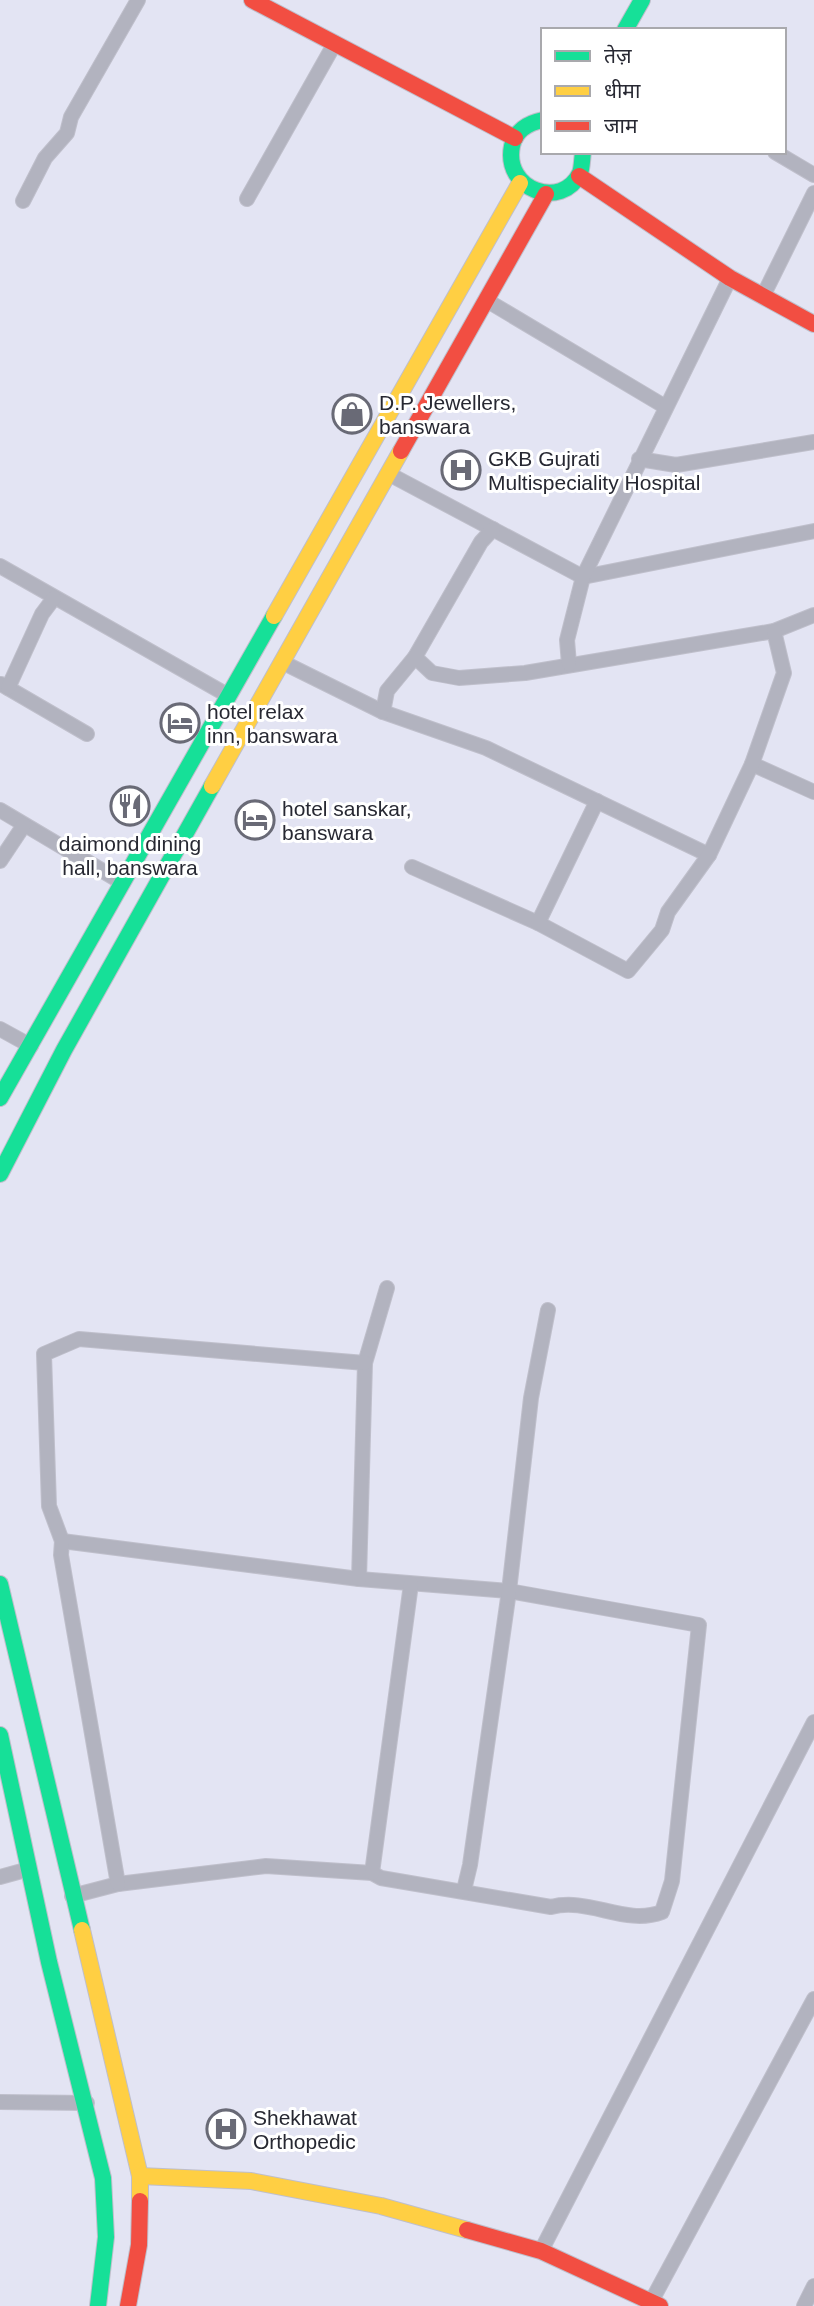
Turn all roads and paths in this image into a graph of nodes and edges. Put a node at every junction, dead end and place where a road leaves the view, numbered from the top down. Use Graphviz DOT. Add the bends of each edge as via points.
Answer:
graph roads {
  1 [pos="138,0"];
  2 [pos="252,0"];
  3 [pos="642,0"];
  4 [pos="626,28"];
  5 [pos="335,43"];
  6 [pos="541,121"];
  7 [pos="515,138"];
  8 [pos="583,154"];
  9 [pos="778,154"];
  10 [pos="814,175"];
  11 [pos="579,176"];
  12 [pos="520,183"];
  13 [pos="814,193"];
  14 [pos="546,194"];
  15 [pos="247,199"];
  16 [pos="23,201"];
  17 [pos="730,278"];
  18 [pos="763,296"];
  19 [pos="485,300"];
  20 [pos="814,324"];
  21 [pos="664,407"];
  22 [pos="814,442"];
  23 [pos="639,459"];
  24 [pos="389,474"];
  25 [pos="493,529"];
  26 [pos="814,531"];
  27 [pos="0,566"];
  28 [pos="583,577"];
  29 [pos="54,598"];
  30 [pos="814,615"];
  31 [pos="774,631"];
  32 [pos="415,657"];
  33 [pos="282,662"];
  34 [pos="569,664"];
  35 [pos="4,686"];
  36 [pos="229,696"];
  37 [pos="383,712"];
  38 [pos="86,734"];
  39 [pos="752,764"];
  40 [pos="814,792"];
  41 [pos="597,801"];
  42 [pos="0,810"];
  43 [pos="24,825"];
  44 [pos="709,855"];
  45 [pos="0,861"];
  46 [pos="412,867"];
  47 [pos="123,883"];
  48 [pos="538,923"];
  49 [pos="0,1029"];
  50 [pos="31,1046"];
  51 [pos="0,1098"];
  52 [pos="0,1174"];
  53 [pos="387,1288"];
  54 [pos="548,1310"];
  55 [pos="365,1363"];
  56 [pos="62,1541"];
  57 [pos="359,1579"];
  58 [pos="0,1584"];
  59 [pos="411,1584"];
  60 [pos="509,1591"];
  61 [pos="814,1722"];
  62 [pos="0,1735"];
  63 [pos="29,1869"];
  64 [pos="372,1872"];
  65 [pos="0,1877"];
  66 [pos="118,1884"];
  67 [pos="464,1890"];
  68 [pos="72,1896"];
  69 [pos="814,1999"];
  70 [pos="0,2102"];
  71 [pos="87,2104"];
  72 [pos="140,2176"];
  73 [pos="541,2251"];
  74 [pos="814,2286"];
  75 [pos="655,2304"];
  76 [pos="98,2306"];
  77 [pos="128,2306"];
  78 [pos="804,2306"];
  1 -- 16 [label="street" via="71,117 67,133 45,159"];
  2 -- 5 [label="main road"];
  3 -- 4 [label="main road"];
  5 -- 7 [label="main road"];
  5 -- 15 [label="street"];
  6 -- 7 [label="main road" via="529,124"];
  7 -- 12 [label="main road" via="511,166"];
  8 -- 11 [label="main road"];
  9 -- 10 [label="street"];
  11 -- 14 [label="main road" via="565,189"];
  11 -- 17 [label="main road"];
  12 -- 14 [label="main road"];
  12 -- 36 [label="main road"];
  13 -- 18 [label="street"];
  14 -- 19 [label="main road"];
  17 -- 18 [label="main road"];
  17 -- 21 [label="street"];
  18 -- 20 [label="main road"];
  19 -- 21 [label="street"];
  19 -- 24 [label="main road"];
  21 -- 23 [label="street"];
  22 -- 23 [label="street" via="676,465"];
  23 -- 28 [label="street"];
  24 -- 25 [label="street"];
  24 -- 33 [label="main road"];
  25 -- 28 [label="street"];
  25 -- 32 [label="street"];
  26 -- 28 [label="street"];
  27 -- 29 [label="street"];
  28 -- 34 [label="street" via="567,640"];
  29 -- 35 [label="street"];
  29 -- 36 [label="street"];
  30 -- 31 [label="street"];
  31 -- 34 [label="street"];
  31 -- 39 [label="street" via="784,673"];
  32 -- 34 [label="street" via="432,674 459,678"];
  32 -- 37 [label="street" via="387,691"];
  33 -- 37 [label="street"];
  33 -- 52 [label="main road"];
  35 -- 38 [label="street"];
  36 -- 47 [label="main road"];
  37 -- 41 [label="street" via="485,748"];
  39 -- 40 [label="street"];
  39 -- 44 [label="street"];
  41 -- 44 [label="street"];
  41 -- 48 [label="street"];
  42 -- 43 [label="street"];
  43 -- 45 [label="street"];
  43 -- 47 [label="street"];
  44 -- 48 [label="street" via="668,912 662,930 628,971"];
  46 -- 48 [label="street"];
  47 -- 50 [label="main road"];
  49 -- 50 [label="street"];
  50 -- 51 [label="main road"];
  53 -- 55 [label="street"];
  54 -- 60 [label="street" via="531,1398"];
  55 -- 56 [label="street" via="79,1339 44,1354 49,1506"];
  55 -- 57 [label="street"];
  56 -- 57 [label="street"];
  56 -- 66 [label="street"];
  57 -- 59 [label="street"];
  58 -- 68 [label="main road"];
  59 -- 60 [label="street"];
  59 -- 64 [label="street"];
  60 -- 67 [label="street"];
  60 -- 67 [label="street" via="699,1625 672,1881 662,1912 646,1918 565,1903 551,1907"];
  61 -- 73 [label="street"];
  62 -- 63 [label="main road"];
  63 -- 65 [label="street"];
  63 -- 71 [label="main road"];
  64 -- 66 [label="street" via="266,1866"];
  64 -- 67 [label="street" via="381,1878"];
  66 -- 68 [label="street"];
  68 -- 72 [label="main road"];
  69 -- 75 [label="street"];
  70 -- 71 [label="street"];
  71 -- 76 [label="main road" via="103,2178 106,2237"];
  72 -- 73 [label="main road" via="251,2181 382,2206"];
  72 -- 77 [label="main road" via="139,2245"];
  73 -- 75 [label="main road"];
  74 -- 78 [label="street"];
}
